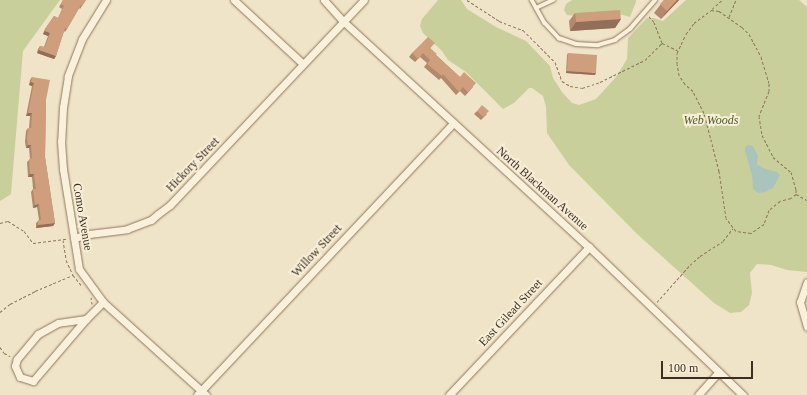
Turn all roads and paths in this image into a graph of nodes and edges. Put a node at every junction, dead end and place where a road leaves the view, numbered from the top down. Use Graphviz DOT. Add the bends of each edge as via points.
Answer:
graph roads {
  1 [pos="106,0"];
  2 [pos="234,0"];
  3 [pos="324,0"];
  4 [pos="364,0"];
  5 [pos="532,0"];
  6 [pos="552,0"];
  7 [pos="655,0"];
  8 [pos="722,0"];
  9 [pos="736,0"];
  10 [pos="536,8"];
  11 [pos="711,10"];
  12 [pos="729,18"];
  13 [pos="344,22"];
  14 [pos="662,43"];
  15 [pos="678,50"];
  16 [pos="303,64"];
  17 [pos="453,123"];
  18 [pos="796,194"];
  19 [pos="807,200"];
  20 [pos="0,223"];
  21 [pos="733,227"];
  22 [pos="74,238"];
  23 [pos="589,247"];
  24 [pos="73,275"];
  25 [pos="807,282"];
  26 [pos="103,302"];
  27 [pos="653,307"];
  28 [pos="0,312"];
  29 [pos="86,319"];
  30 [pos="807,327"];
  31 [pos="0,347"];
  32 [pos="17,359"];
  33 [pos="719,372"];
  34 [pos="201,394"];
  35 [pos="449,395"];
  36 [pos="698,395"];
  37 [pos="743,395"];
  1 -- 22 [label="street, Como Avenue" via="82,39 68,76 64,96 61,152"];
  2 -- 16 [label="street"];
  3 -- 13 [label="street, North Blackman Avenue"];
  4 -- 13 [label="street"];
  5 -- 10 [label="lane"];
  6 -- 10 [label="lane"];
  7 -- 10 [label="lane" via="630,29 615,40 598,45 576,44 559,38"];
  8 -- 11 [label="path"];
  9 -- 12 [label="path"];
  11 -- 12 [label="path" via="719,11"];
  11 -- 15 [label="path" via="694,23"];
  12 -- 18 [label="path" via="749,34 761,58 770,83 761,108 760,125 766,146 773,157 791,172"];
  13 -- 16 [label="street, Hickory Street"];
  13 -- 17 [label="street, North Blackman Avenue"];
  14 -- 15 [label="path"];
  15 -- 21 [label="path" via="679,75 693,91 704,113 719,171 726,218"];
  16 -- 22 [label="street, Hickory Street" via="170,205 144,223 127,229"];
  17 -- 23 [label="street, North Blackman Avenue"];
  17 -- 34 [label="street, Willow Street"];
  18 -- 19 [label="path"];
  18 -- 21 [label="path" via="768,210 764,224 750,233 741,232"];
  20 -- 22 [label="path" via="8,221 24,231 33,243"];
  21 -- 27 [label="path" via="723,241 690,265"];
  22 -- 26 [label="street, Como Avenue" via="80,269"];
  23 -- 27 [label="street, North Blackman Avenue"];
  23 -- 35 [label="street, East Gilead Street"];
  24 -- 28 [label="path" via="35,291"];
  25 -- 30 [label="street" via="800,302"];
  26 -- 29 [label="street"];
  26 -- 34 [label="street, Como Avenue"];
  27 -- 33 [label="street, North Blackman Avenue"];
  29 -- 32 [label="street" via="58,323 38,334"];
  29 -- 32 [label="street" via="33,381 20,377 15,366"];
  31 -- 32 [label="path" via="4,353"];
  33 -- 36 [label="street"];
  33 -- 37 [label="street, North Blackman Avenue"];
}
